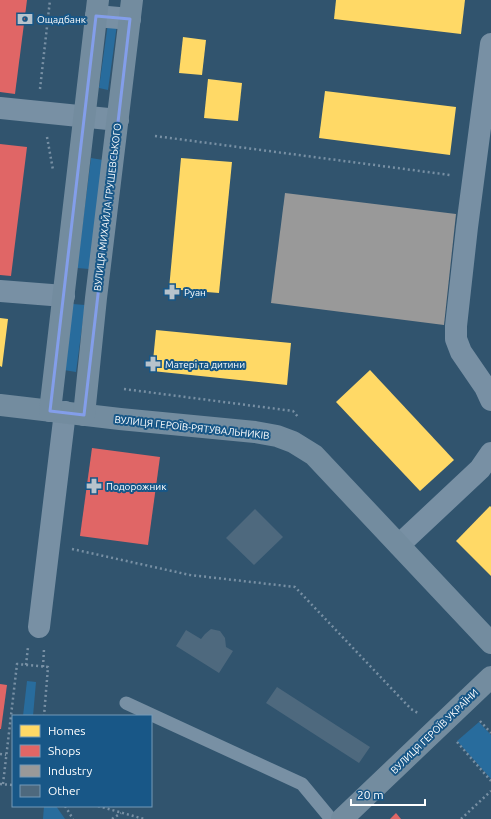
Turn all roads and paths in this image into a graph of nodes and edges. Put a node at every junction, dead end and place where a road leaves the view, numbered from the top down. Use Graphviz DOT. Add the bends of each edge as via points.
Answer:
graph roads {
  1 [pos="97,8"];
  2 [pos="130,9"];
  3 [pos="491,44"];
  4 [pos="0,108"];
  5 [pos="85,117"];
  6 [pos="118,120"];
  7 [pos="155,136"];
  8 [pos="474,178"];
  9 [pos="0,290"];
  10 [pos="64,296"];
  11 [pos="491,400"];
  12 [pos="0,405"];
  13 [pos="66,412"];
  14 [pos="491,453"];
  15 [pos="49,544"];
  16 [pos="400,545"];
  17 [pos="39,627"];
  18 [pos="491,643"];
  19 [pos="491,676"];
  20 [pos="126,703"];
  21 [pos="44,715"];
  22 [pos="480,721"];
  23 [pos="439,725"];
  24 [pos="491,733"];
  25 [pos="0,754"];
  26 [pos="6,755"];
  27 [pos="491,781"];
  28 [pos="1,784"];
  29 [pos="12,785"];
  30 [pos="491,791"];
  31 [pos="67,807"];
  32 [pos="101,807"];
  33 [pos="122,813"];
  34 [pos="73,819"];
  35 [pos="112,819"];
  36 [pos="144,819"];
  37 [pos="331,819"];
  38 [pos="342,819"];
  39 [pos="461,819"];
  1 -- 2 [label="street"];
  1 -- 5 [label="street"];
  2 -- 6 [label="street, ВУЛИЦЯ МИХАЙЛА ГРУШЕВСЬКОГО"];
  3 -- 8 [label="street"];
  4 -- 5 [label="street"];
  5 -- 6 [label="street"];
  5 -- 10 [label="street"];
  6 -- 13 [label="street, ВУЛИЦЯ МИХАЙЛА ГРУШЕВСЬКОГО" via="96,298"];
  7 -- 8 [label="path"];
  8 -- 11 [label="street" via="456,339 461,352"];
  9 -- 10 [label="street"];
  10 -- 13 [label="street"];
  12 -- 13 [label="street, ВУЛИЦЯ ГЕРОЇВ-РЯТУВАЛЬНИКІВ"];
  13 -- 15 [label="street"];
  13 -- 16 [label="street, ВУЛИЦЯ ГЕРОЇВ-РЯТУВАЛЬНИКІВ" via="255,432 293,442 314,455"];
  14 -- 16 [label="street" via="480,469"];
  15 -- 17 [label="street"];
  15 -- 23 [label="path" via="190,575 296,587 411,709"];
  16 -- 18 [label="street, ВУЛИЦЯ ГЕРОЇВ-РЯТУВАЛЬНИКІВ"];
  19 -- 23 [label="street, ВУЛИЦЯ ГЕРОЇВ УКРАЇНИ"];
  20 -- 37 [label="lane" via="302,784"];
  21 -- 26 [label="path" via="48,667 17,664"];
  22 -- 24 [label="path"];
  23 -- 27 [label="path"];
  23 -- 38 [label="street, ВУЛИЦЯ ГЕРОЇВ УКРАЇНИ"];
  25 -- 26 [label="path"];
  26 -- 28 [label="path"];
  28 -- 29 [label="path"];
  30 -- 39 [label="path"];
  31 -- 34 [label="path"];
  32 -- 33 [label="path"];
  33 -- 35 [label="path"];
  33 -- 36 [label="path"];
}
